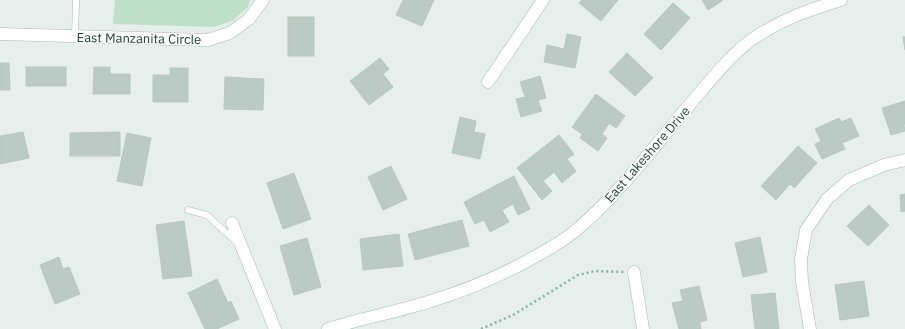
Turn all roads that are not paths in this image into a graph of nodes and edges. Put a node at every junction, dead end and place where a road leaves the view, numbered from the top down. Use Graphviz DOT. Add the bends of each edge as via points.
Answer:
graph roads {
  1 [pos="76,0"];
  2 [pos="262,0"];
  3 [pos="543,0"];
  4 [pos="841,0"];
  5 [pos="0,34"];
  6 [pos="75,36"];
  7 [pos="488,82"];
  8 [pos="905,160"];
  9 [pos="188,210"];
  10 [pos="232,223"];
  11 [pos="242,247"];
  12 [pos="634,272"];
  13 [pos="275,329"];
  14 [pos="328,329"];
  15 [pos="643,329"];
  16 [pos="810,329"];
  1 -- 6 [label="lane"];
  2 -- 6 [label="street, East Manzanita Circle" via="249,20 230,33 208,40"];
  3 -- 7 [label="street"];
  4 -- 14 [label="street, East Lakeshore Drive" via="783,20 756,37 723,66 628,180 574,232 542,253 501,275 451,294"];
  5 -- 6 [label="street, East Manzanita Circle"];
  8 -- 16 [label="street" via="884,165 849,180 827,199 806,230 801,259"];
  9 -- 11 [label="lane" via="207,215"];
  10 -- 11 [label="street"];
  11 -- 13 [label="street"];
  12 -- 15 [label="street"];
}
